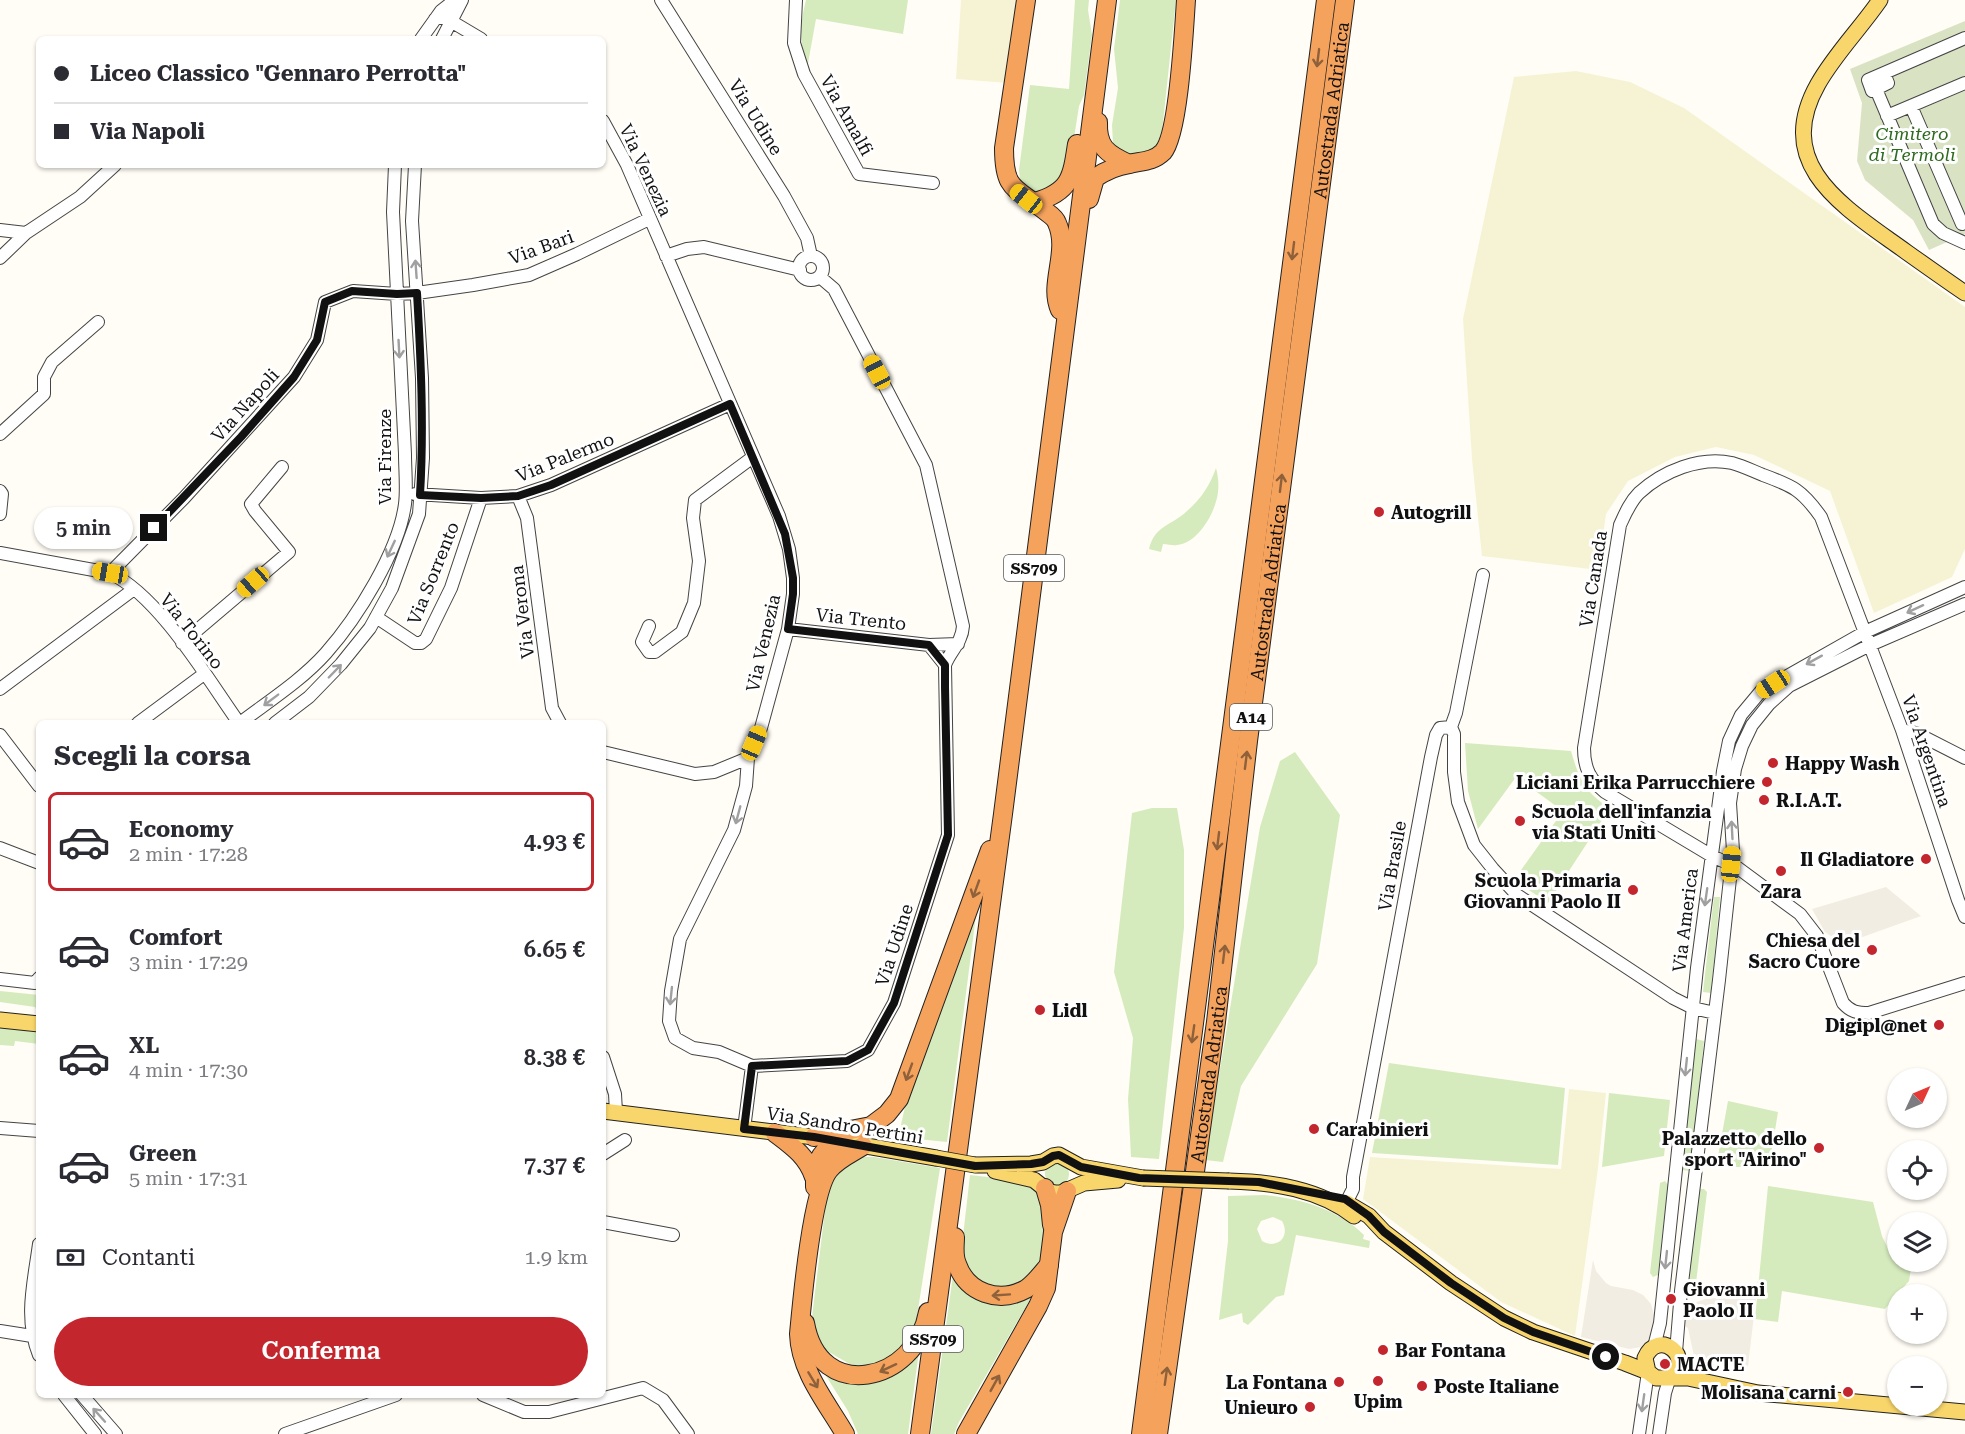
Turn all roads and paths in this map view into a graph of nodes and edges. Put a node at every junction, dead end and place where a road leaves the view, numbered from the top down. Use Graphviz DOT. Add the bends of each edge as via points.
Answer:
graph roads {
  1 [pos="455,0"];
  2 [pos="462,0"];
  3 [pos="661,0"];
  4 [pos="796,0"];
  5 [pos="1026,0"];
  6 [pos="1107,0"];
  7 [pos="1186,0"];
  8 [pos="1326,0"];
  9 [pos="1345,0"];
  10 [pos="1880,0"];
  11 [pos="435,18"];
  12 [pos="451,21"];
  13 [pos="422,36"];
  14 [pos="444,36"];
  15 [pos="476,36"];
  16 [pos="1965,38"];
  17 [pos="1965,83"];
  18 [pos="1097,84"];
  19 [pos="1911,106"];
  20 [pos="1887,116"];
  21 [pos="606,126"];
  22 [pos="1129,164"];
  23 [pos="112,168"];
  24 [pos="395,168"];
  25 [pos="415,168"];
  26 [pos="933,183"];
  27 [pos="1035,202"];
  28 [pos="649,219"];
  29 [pos="1964,223"];
  30 [pos="0,231"];
  31 [pos="26,233"];
  32 [pos="1943,233"];
  33 [pos="1965,243"];
  34 [pos="1075,245"];
  35 [pos="666,256"];
  36 [pos="811,256"];
  37 [pos="0,258"];
  38 [pos="800,270"];
  39 [pos="820,277"];
  40 [pos="1963,290"];
  41 [pos="417,293"];
  42 [pos="400,294"];
  43 [pos="98,322"];
  44 [pos="1065,323"];
  45 [pos="730,404"];
  46 [pos="0,434"];
  47 [pos="753,457"];
  48 [pos="282,467"];
  49 [pos="0,490"];
  50 [pos="405,493"];
  51 [pos="420,495"];
  52 [pos="518,496"];
  53 [pos="481,498"];
  54 [pos="0,514"];
  55 [pos="0,553"];
  56 [pos="110,573"];
  57 [pos="1483,575"];
  58 [pos="1965,587"];
  59 [pos="134,589"];
  60 [pos="1965,604"];
  61 [pos="376,618"];
  62 [pos="649,626"];
  63 [pos="788,629"];
  64 [pos="1865,632"];
  65 [pos="182,643"];
  66 [pos="958,644"];
  67 [pos="929,645"];
  68 [pos="1870,645"];
  69 [pos="945,665"];
  70 [pos="204,674"];
  71 [pos="0,689"];
  72 [pos="142,720"];
  73 [pos="238,720"];
  74 [pos="244,720"];
  75 [pos="279,720"];
  76 [pos="558,720"];
  77 [pos="1451,727"];
  78 [pos="1902,730"];
  79 [pos="0,735"];
  80 [pos="606,753"];
  81 [pos="748,758"];
  82 [pos="1965,758"];
  83 [pos="36,782"];
  84 [pos="1003,814"];
  85 [pos="0,848"];
  86 [pos="1722,860"];
  87 [pos="36,862"];
  88 [pos="1965,917"];
  89 [pos="0,979"];
  90 [pos="36,982"];
  91 [pos="1965,983"];
  92 [pos="1693,1008"];
  93 [pos="1715,1013"];
  94 [pos="0,1020"];
  95 [pos="36,1025"];
  96 [pos="606,1066"];
  97 [pos="752,1066"];
  98 [pos="610,1111"];
  99 [pos="0,1128"];
  100 [pos="744,1129"];
  101 [pos="36,1131"];
  102 [pos="776,1133"];
  103 [pos="814,1137"];
  104 [pos="625,1140"];
  105 [pos="837,1141"];
  106 [pos="863,1146"];
  107 [pos="606,1152"];
  108 [pos="1070,1160"];
  109 [pos="1043,1162"];
  110 [pos="975,1166"];
  111 [pos="1675,1176"];
  112 [pos="814,1177"];
  113 [pos="1141,1178"];
  114 [pos="1694,1179"];
  115 [pos="1043,1186"];
  116 [pos="1069,1189"];
  117 [pos="951,1198"];
  118 [pos="1343,1203"];
  119 [pos="815,1213"];
  120 [pos="606,1223"];
  121 [pos="1053,1232"];
  122 [pos="673,1235"];
  123 [pos="945,1244"];
  124 [pos="36,1264"];
  125 [pos="1049,1266"];
  126 [pos="1662,1291"];
  127 [pos="1681,1291"];
  128 [pos="802,1304"];
  129 [pos="0,1331"];
  130 [pos="36,1335"];
  131 [pos="1649,1359"];
  132 [pos="1678,1368"];
  133 [pos="606,1397"];
  134 [pos="66,1398"];
  135 [pos="85,1398"];
  136 [pos="387,1398"];
  137 [pos="490,1398"];
  138 [pos="604,1398"];
  139 [pos="1965,1412"];
  140 [pos="95,1434"];
  141 [pos="116,1434"];
  142 [pos="285,1434"];
  143 [pos="688,1434"];
  144 [pos="845,1434"];
  145 [pos="920,1434"];
  146 [pos="966,1434"];
  147 [pos="1141,1434"];
  148 [pos="1158,1434"];
  149 [pos="1639,1434"];
  150 [pos="1659,1434"];
  1 -- 11 [label="street"];
  2 -- 12 [label="street"];
  3 -- 36 [label="street, Via Udine" via="784,196 807,238"];
  4 -- 26 [label="street, Via Amalfi" via="794,43 804,74 859,174"];
  5 -- 27 [label="highway" via="1004,164 1007,179 1015,190"];
  6 -- 18 [label="highway, SS709"];
  7 -- 22 [label="highway" via="1171,131 1164,151 1149,161"];
  8 -- 147 [label="highway, Autostrada Adriatica / A14, one-way"];
  148 -- 9 [label="highway, Autostrada Adriatica / A14, one-way" via="1216,1022 1249,730"];
  10 -- 40 [label="main road" via="1817,85 1805,116 1802,138 1817,177 1834,199"];
  11 -- 12 [label="street"];
  11 -- 13 [label="street"];
  12 -- 14 [label="street"];
  12 -- 15 [label="street"];
  16 -- 20 [label="street" via="1884,73 1888,83 1876,89"];
  17 -- 19 [label="street"];
  18 -- 22 [label="highway" via="1101,146"];
  18 -- 27 [label="highway" via="1082,108 1074,166 1068,181 1061,191"];
  18 -- 34 [label="highway, SS709"];
  19 -- 20 [label="street"];
  19 -- 29 [label="street"];
  20 -- 32 [label="street" via="1933,224"];
  21 -- 28 [label="street, Via Venezia"];
  22 -- 34 [label="highway" via="1095,178 1085,228"];
  23 -- 31 [label="street" via="80,197"];
  24 -- 42 [label="street, Via Firenze" via="393,212"];
  41 -- 25 [label="street, Via Firenze, one-way" via="412,221"];
  27 -- 44 [label="highway" via="1056,219 1060,231 1057,303"];
  28 -- 35 [label="street, Via Venezia"];
  28 -- 41 [label="street, Via Bari" via="529,274"];
  29 -- 32 [label="street"];
  30 -- 31 [label="street"];
  31 -- 37 [label="street"];
  32 -- 33 [label="street"];
  34 -- 44 [label="highway, SS709"];
  35 -- 38 [label="street, Via Udine" via="704,247"];
  35 -- 45 [label="street, Via Venezia"];
  36 -- 38 [label="street" via="802,261"];
  36 -- 39 [label="street, Via Udine" via="821,262"];
  38 -- 39 [label="street, Via Udine" via="806,279"];
  39 -- 66 [label="street, Via Udine" via="834,289 926,465 963,626"];
  41 -- 42 [label="street, Via Bari"];
  41 -- 51 [label="street, Via Firenze" via="422,378"];
  42 -- 50 [label="street, Via Firenze, one-way"];
  42 -- 56 [label="street, Via Napoli" via="352,291 325,302 317,340 294,377"];
  43 -- 46 [label="street" via="52,362 44,376 44,394"];
  44 -- 84 [label="highway, SS709"];
  45 -- 47 [label="street, Via Venezia"];
  45 -- 52 [label="street, Via Palermo" via="551,485"];
  47 -- 62 [label="street" via="694,500 699,561 694,603 682,632 655,652 649,652 642,642"];
  47 -- 63 [label="street, Via Venezia" via="779,516 790,556 793,594"];
  48 -- 65 [label="street" via="251,504 289,552"];
  49 -- 54 [label="street"];
  50 -- 51 [label="street, Via Palermo"];
  50 -- 74 [label="street, Via Firenze, one-way" via="395,542 354,616 325,654"];
  51 -- 53 [label="street, Via Palermo"];
  51 -- 61 [label="street, Via Firenze" via="416,523 392,588"];
  52 -- 53 [label="street, Via Palermo"];
  52 -- 76 [label="street, Via Verona" via="527,518 552,708"];
  53 -- 61 [label="street, Via Sorrento" via="451,588 426,639 415,643"];
  55 -- 56 [label="street, Via Torino"];
  56 -- 59 [label="street, Via Torino"];
  57 -- 77 [label="street, Via Brasile"];
  58 -- 64 [label="street, Via America, one-way"];
  59 -- 65 [label="street, Via Torino"];
  59 -- 71 [label="street"];
  60 -- 68 [label="street, Via America"];
  75 -- 61 [label="street, Via Firenze, one-way" via="309,697 341,664"];
  63 -- 67 [label="street, Via Trento"];
  63 -- 81 [label="street, Via Venezia" via="761,728"];
  64 -- 68 [label="street, Via Argentina"];
  64 -- 86 [label="street, Via America, one-way" via="1761,691 1741,715 1727,751"];
  64 -- 86 [label="street, Via Canada" via="1821,517 1794,487 1732,463 1695,462 1660,477 1638,494 1630,506 1620,525 1584,762 1595,784 1605,792"];
  65 -- 70 [label="street, Via Torino"];
  66 -- 67 [label="street"];
  66 -- 69 [label="street, Via Udine"];
  67 -- 69 [label="street"];
  68 -- 78 [label="street, Via Argentina"];
  86 -- 68 [label="street, Via America, one-way" via="1733,851 1731,803 1735,769 1752,725 1789,686"];
  69 -- 97 [label="street, Via Udine" via="948,835 894,1003 868,1050 847,1061"];
  70 -- 72 [label="street"];
  70 -- 73 [label="street, Via Torino"];
  77 -- 92 [label="street" via="1458,802 1474,845 1493,869 1516,895"];
  77 -- 118 [label="street, Via Brasile" via="1440,728 1431,757 1353,1177"];
  78 -- 82 [label="street"];
  78 -- 88 [label="street, Via Argentina"];
  79 -- 83 [label="street"];
  80 -- 81 [label="street" via="695,774 714,772"];
  81 -- 97 [label="street, Via Venezia, one-way" via="746,786 734,830 680,939 669,1021 675,1038 693,1048 719,1052"];
  84 -- 103 [label="highway, one-way" via="899,1099 871,1126"];
  84 -- 117 [label="highway, SS709"];
  85 -- 87 [label="street"];
  86 -- 91 [label="street" via="1793,908 1809,924 1849,1011 1869,1013"];
  86 -- 92 [label="street, Via America, one-way"];
  86 -- 93 [label="street, Via America"];
  89 -- 90 [label="street"];
  92 -- 93 [label="street"];
  92 -- 111 [label="street, Via America, one-way"];
  93 -- 114 [label="street, Via America"];
  94 -- 95 [label="main road"];
  96 -- 98 [label="street" via="615,1094"];
  97 -- 100 [label="street"];
  98 -- 100 [label="main road, Via Sandro Pertini"];
  99 -- 101 [label="street"];
  100 -- 102 [label="main road, Via Sandro Pertini"];
  102 -- 103 [label="main road, Via Sandro Pertini"];
  102 -- 112 [label="highway" via="805,1158"];
  103 -- 105 [label="main road, Via Sandro Pertini"];
  104 -- 107 [label="street"];
  105 -- 106 [label="main road, Via Sandro Pertini"];
  105 -- 112 [label="highway" via="819,1157"];
  106 -- 110 [label="main road, Via Sandro Pertini, bridge"];
  106 -- 119 [label="highway" via="828,1171"];
  108 -- 109 [label="main road, Via Sandro Pertini" via="1053,1156"];
  108 -- 113 [label="main road, Via Sandro Pertini" via="1081,1167"];
  108 -- 116 [label="main road" via="1076,1176"];
  109 -- 110 [label="main road, Via Sandro Pertini"];
  109 -- 115 [label="main road" via="1038,1172"];
  110 -- 115 [label="main road, Via Sandro Pertini" via="1021,1176"];
  111 -- 114 [label="street"];
  111 -- 126 [label="street, Via America, one-way"];
  112 -- 119 [label="highway"];
  113 -- 116 [label="main road, Via Sandro Pertini" via="1084,1183"];
  113 -- 118 [label="main road, Via Sandro Pertini, bridge" via="1259,1182"];
  114 -- 127 [label="street, Via America"];
  115 -- 116 [label="main road, Via Sandro Pertini" via="1055,1193"];
  115 -- 121 [label="highway"];
  116 -- 121 [label="highway"];
  117 -- 123 [label="highway, SS709"];
  125 -- 117 [label="highway, one-way" via="1017,1293 999,1296 980,1292 967,1282 956,1263 957,1213"];
  118 -- 131 [label="main road" via="1369,1216 1451,1283 1504,1318 1533,1332 1625,1363"];
  119 -- 128 [label="highway"];
  120 -- 122 [label="street"];
  121 -- 125 [label="highway"];
  123 -- 128 [label="highway, one-way" via="936,1266 926,1322 908,1353 885,1371 850,1376 819,1358 808,1339"];
  123 -- 145 [label="highway, SS709"];
  124 -- 130 [label="street" via="30,1303 30,1321"];
  146 -- 125 [label="highway, one-way" via="1038,1306"];
  126 -- 127 [label="street"];
  126 -- 131 [label="street, Via America" via="1659,1323"];
  127 -- 132 [label="street, Via America"];
  128 -- 144 [label="highway, one-way" via="800,1348 808,1372"];
  129 -- 130 [label="street"];
  131 -- 132 [label="main road" via="1661,1379"];
  131 -- 132 [label="main road" via="1668,1346"];
  131 -- 149 [label="street, Via America, one-way"];
  132 -- 139 [label="main road" via="1758,1393"];
  132 -- 150 [label="street, Via America" via="1665,1393"];
  133 -- 143 [label="street" via="643,1388 663,1400"];
  134 -- 140 [label="street"];
  141 -- 135 [label="street, one-way"];
  136 -- 142 [label="street"];
  137 -- 138 [label="street" via="525,1412 549,1412"];
}
